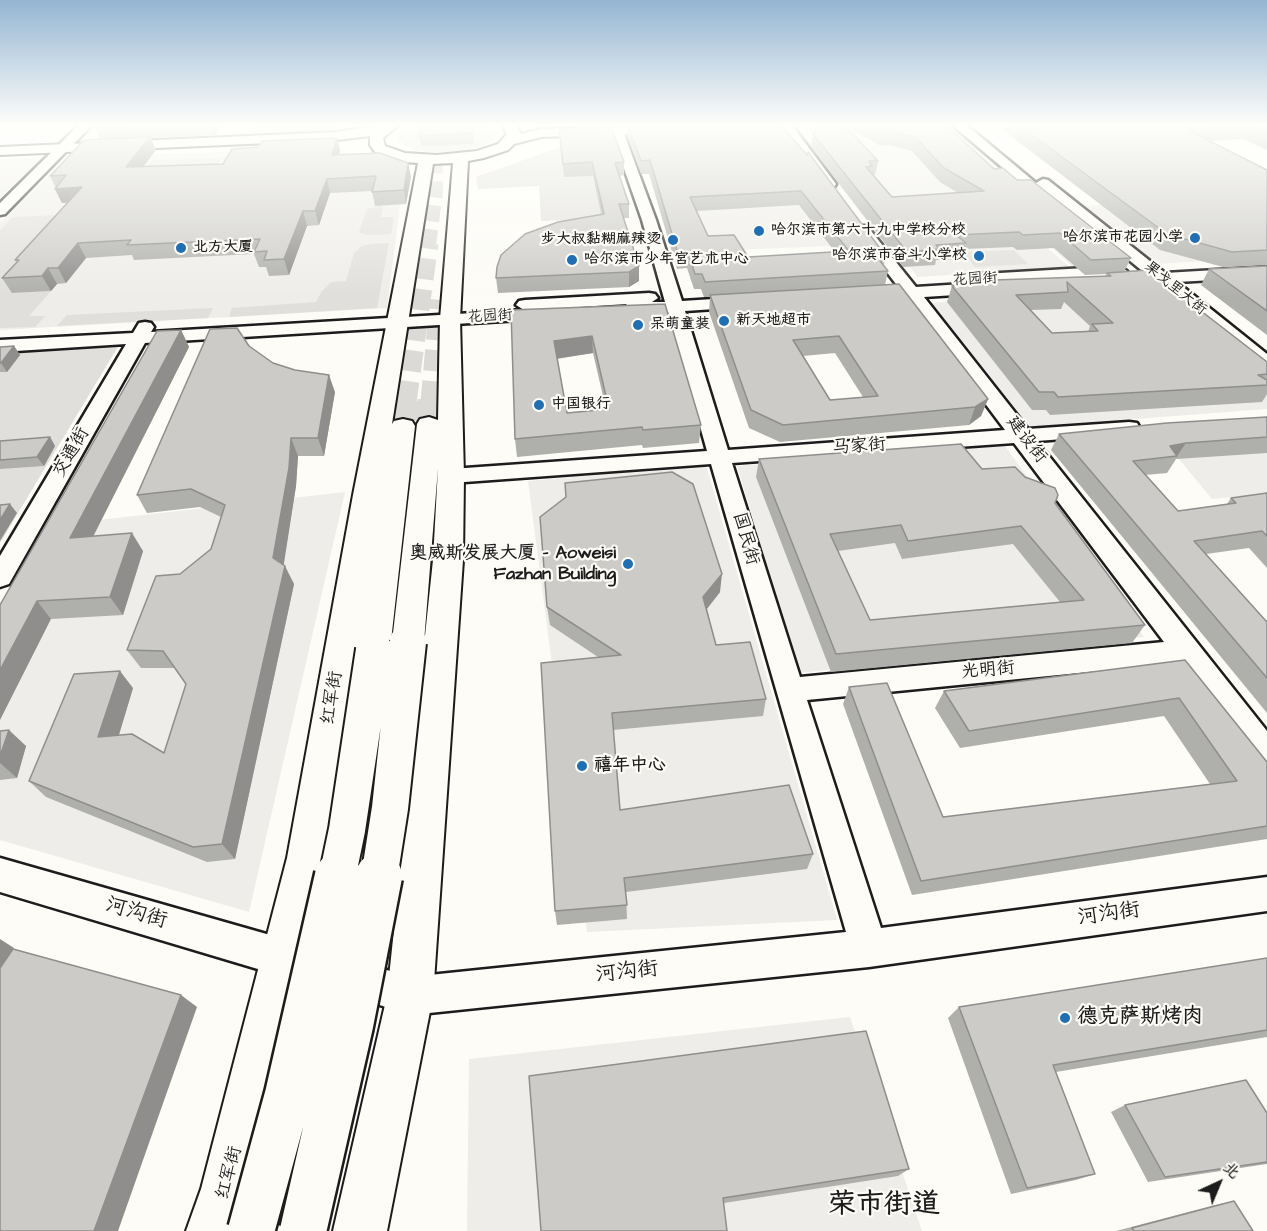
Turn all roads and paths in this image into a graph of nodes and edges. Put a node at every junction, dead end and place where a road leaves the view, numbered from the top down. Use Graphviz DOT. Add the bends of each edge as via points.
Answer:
graph roads {
  1 [pos="31,181"];
  2 [pos="422,181"];
  3 [pos="459,181"];
  4 [pos="640,181"];
  5 [pos="827,181"];
  6 [pos="1030,181"];
  7 [pos="1038,181"];
  8 [pos="0,211"];
  9 [pos="1267,263"];
  10 [pos="1267,272"];
  11 [pos="1148,274"];
  12 [pos="907,288"];
  13 [pos="854,291"];
  14 [pos="760,297"];
  15 [pos="672,302"];
  16 [pos="450,314"];
  17 [pos="400,318"];
  18 [pos="142,333"];
  19 [pos="0,336"];
  20 [pos="0,346"];
  21 [pos="1267,363"];
  22 [pos="1267,377"];
  23 [pos="1150,426"];
  24 [pos="1022,435"];
  25 [pos="721,457"];
  26 [pos="451,476"];
  27 [pos="448,560"];
  28 [pos="0,578"];
  29 [pos="412,598"];
  30 [pos="391,646"];
  31 [pos="1187,651"];
  32 [pos="789,690"];
  33 [pos="1267,756"];
  34 [pos="0,875"];
  35 [pos="1267,894"];
  36 [pos="869,948"];
  37 [pos="284,958"];
  38 [pos="410,996"];
  39 [pos="213,1231"];
  40 [pos="251,1231"];
  41 [pos="303,1231"];
  42 [pos="360,1231"];
  1 -- 8 [label="street"];
  2 -- 17 [label="main road, 红军街"];
  3 -- 16 [label="main road"];
  4 -- 15 [label="street, 国民街"];
  5 -- 12 [label="street, 建设街"];
  6 -- 11 [label="street, 果戈里大街"];
  7 -- 11 [label="street, 果戈里大街"];
  9 -- 11 [label="street, 花园街"];
  10 -- 11 [label="street, 花园街"];
  11 -- 12 [label="street, 花园街"];
  11 -- 21 [label="street, 果戈里大街"];
  11 -- 22 [label="street, 果戈里大街"];
  12 -- 13 [label="street, 花园街"];
  12 -- 24 [label="street, 建设街"];
  14 -- 15 [label="street, 花园街"];
  15 -- 16 [label="street, 花园街"];
  15 -- 25 [label="street, 国民街"];
  16 -- 17 [label="street, 花园街"];
  16 -- 26 [label="main road"];
  17 -- 18 [label="street, 花园街"];
  17 -- 37 [label="main road, 红军街" via="307,858"];
  18 -- 19 [label="street, 花园街"];
  18 -- 20 [label="street, 花园街"];
  18 -- 28 [label="street, 交通街"];
  23 -- 24 [label="street, 马家街"];
  24 -- 25 [label="street, 马家街"];
  24 -- 31 [label="street, 建设街"];
  25 -- 26 [label="street, 马家街"];
  25 -- 32 [label="street, 国民街"];
  26 -- 27 [label="main road"];
  27 -- 29 [label="main road"];
  27 -- 38 [label="main road"];
  29 -- 30 [label="main road, 红军街"];
  29 -- 30 [label="main road, 红军街" via="416,425"];
  30 -- 40 [label="main road, 红军街, bridge" via="288,1095"];
  30 -- 41 [label="main road, 红军街, bridge" via="390,808 350,1025"];
  31 -- 32 [label="street, 光明街"];
  31 -- 33 [label="street, 建设街"];
  32 -- 36 [label="street, 国民街"];
  34 -- 37 [label="street, 河沟街"];
  35 -- 36 [label="street, 河沟街"];
  36 -- 38 [label="street, 河沟街"];
  37 -- 38 [label="street, 河沟街"];
  37 -- 39 [label="main road, 红军街"];
  38 -- 42 [label="main road"];
}
